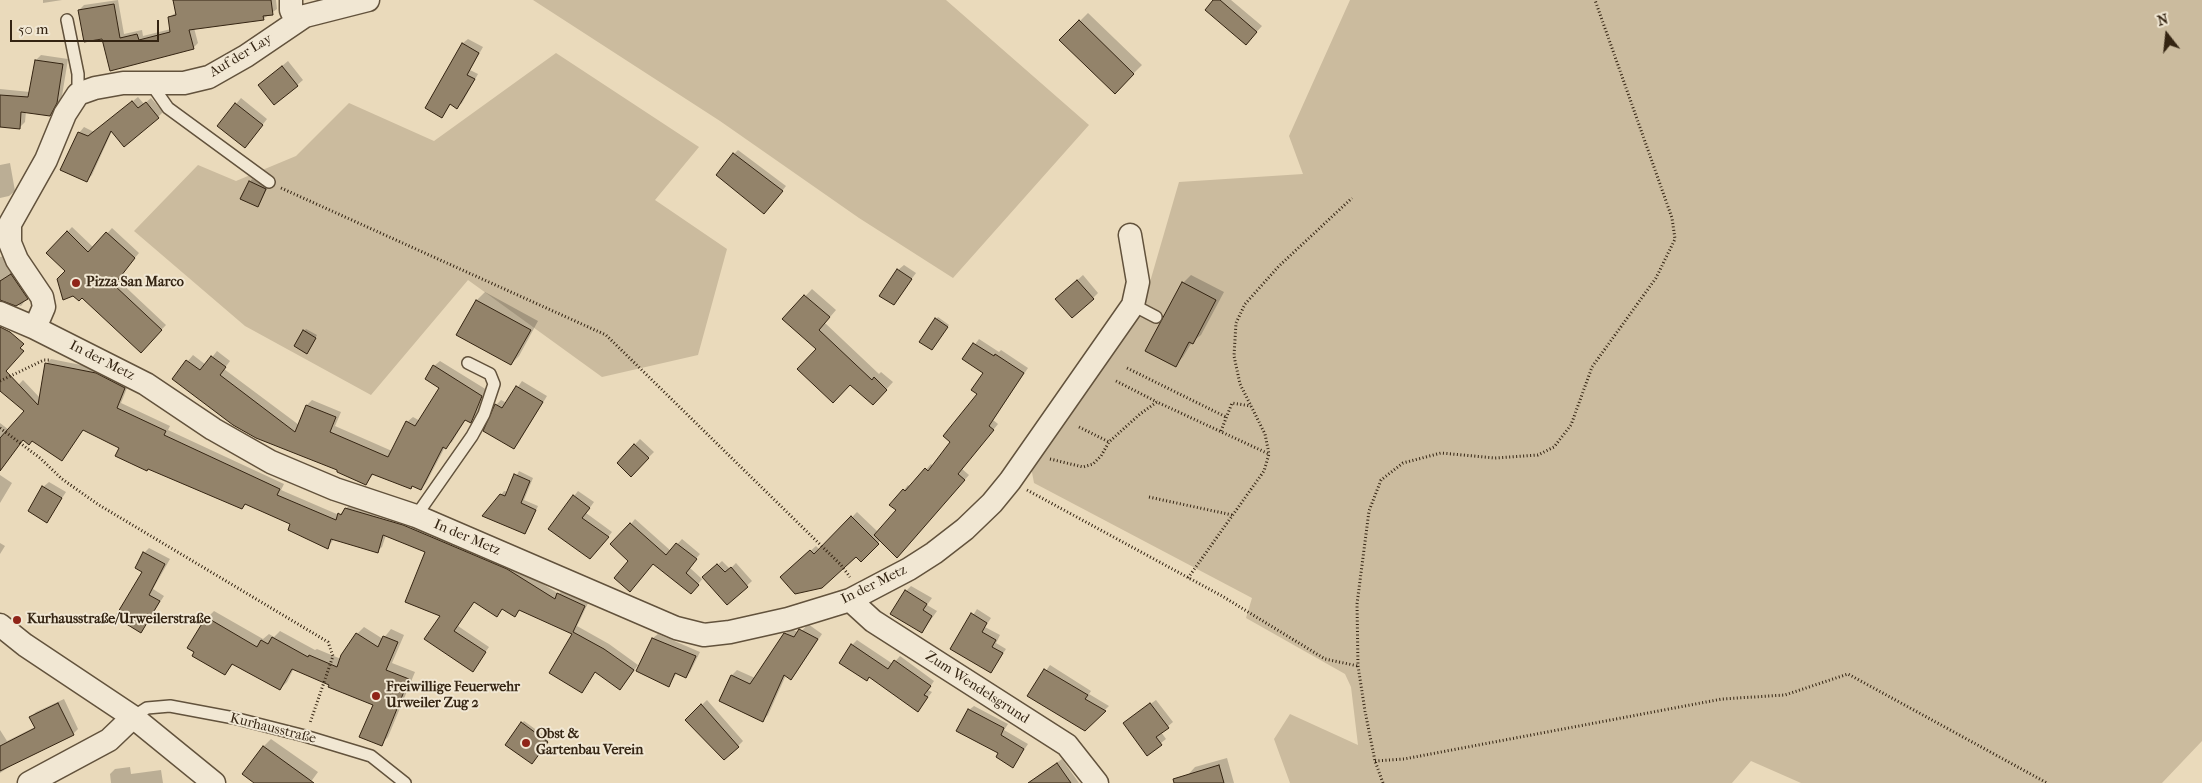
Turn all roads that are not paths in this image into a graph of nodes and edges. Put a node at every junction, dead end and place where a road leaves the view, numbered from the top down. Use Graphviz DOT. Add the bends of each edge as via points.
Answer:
graph roads {
  1 [pos="368,0"];
  2 [pos="294,10"];
  3 [pos="67,20"];
  4 [pos="152,85"];
  5 [pos="78,94"];
  6 [pos="269,182"];
  7 [pos="1130,235"];
  8 [pos="1134,305"];
  9 [pos="0,313"];
  10 [pos="1156,317"];
  11 [pos="34,328"];
  12 [pos="468,363"];
  13 [pos="416,516"];
  14 [pos="856,597"];
  15 [pos="0,624"];
  16 [pos="133,717"];
  17 [pos="29,783"];
  18 [pos="214,783"];
  19 [pos="406,783"];
  20 [pos="1097,783"];
  1 -- 2 [label="street, Auf der Lay" via="304,16"];
  2 -- 4 [label="street, Auf der Lay" via="246,56 209,77"];
  3 -- 5 [label="lane" via="78,74"];
  4 -- 5 [label="street, Auf der Lay" via="123,83"];
  4 -- 6 [label="lane" via="168,108"];
  5 -- 11 [label="street" via="10,224 10,243 17,260 42,297 44,307"];
  7 -- 8 [label="street, In der Metz" via="1138,282"];
  8 -- 10 [label="lane"];
  8 -- 14 [label="street, In der Metz" via="992,502 934,553"];
  9 -- 11 [label="street, In der Metz"];
  11 -- 13 [label="street, In der Metz" via="146,384 213,429 271,462 335,489"];
  12 -- 13 [label="lane, In der Metz" via="490,374 494,384 484,414"];
  13 -- 14 [label="street, In der Metz" via="676,628 704,635 788,619"];
  14 -- 20 [label="street, Zum Wendelsgrund" via="873,621 1068,746"];
  15 -- 16 [label="street" via="25,645"];
  16 -- 17 [label="street" via="109,740"];
  16 -- 18 [label="street"];
  16 -- 19 [label="lane, Kurhausstraße" via="147,708 170,706 234,718 371,756"];
}
